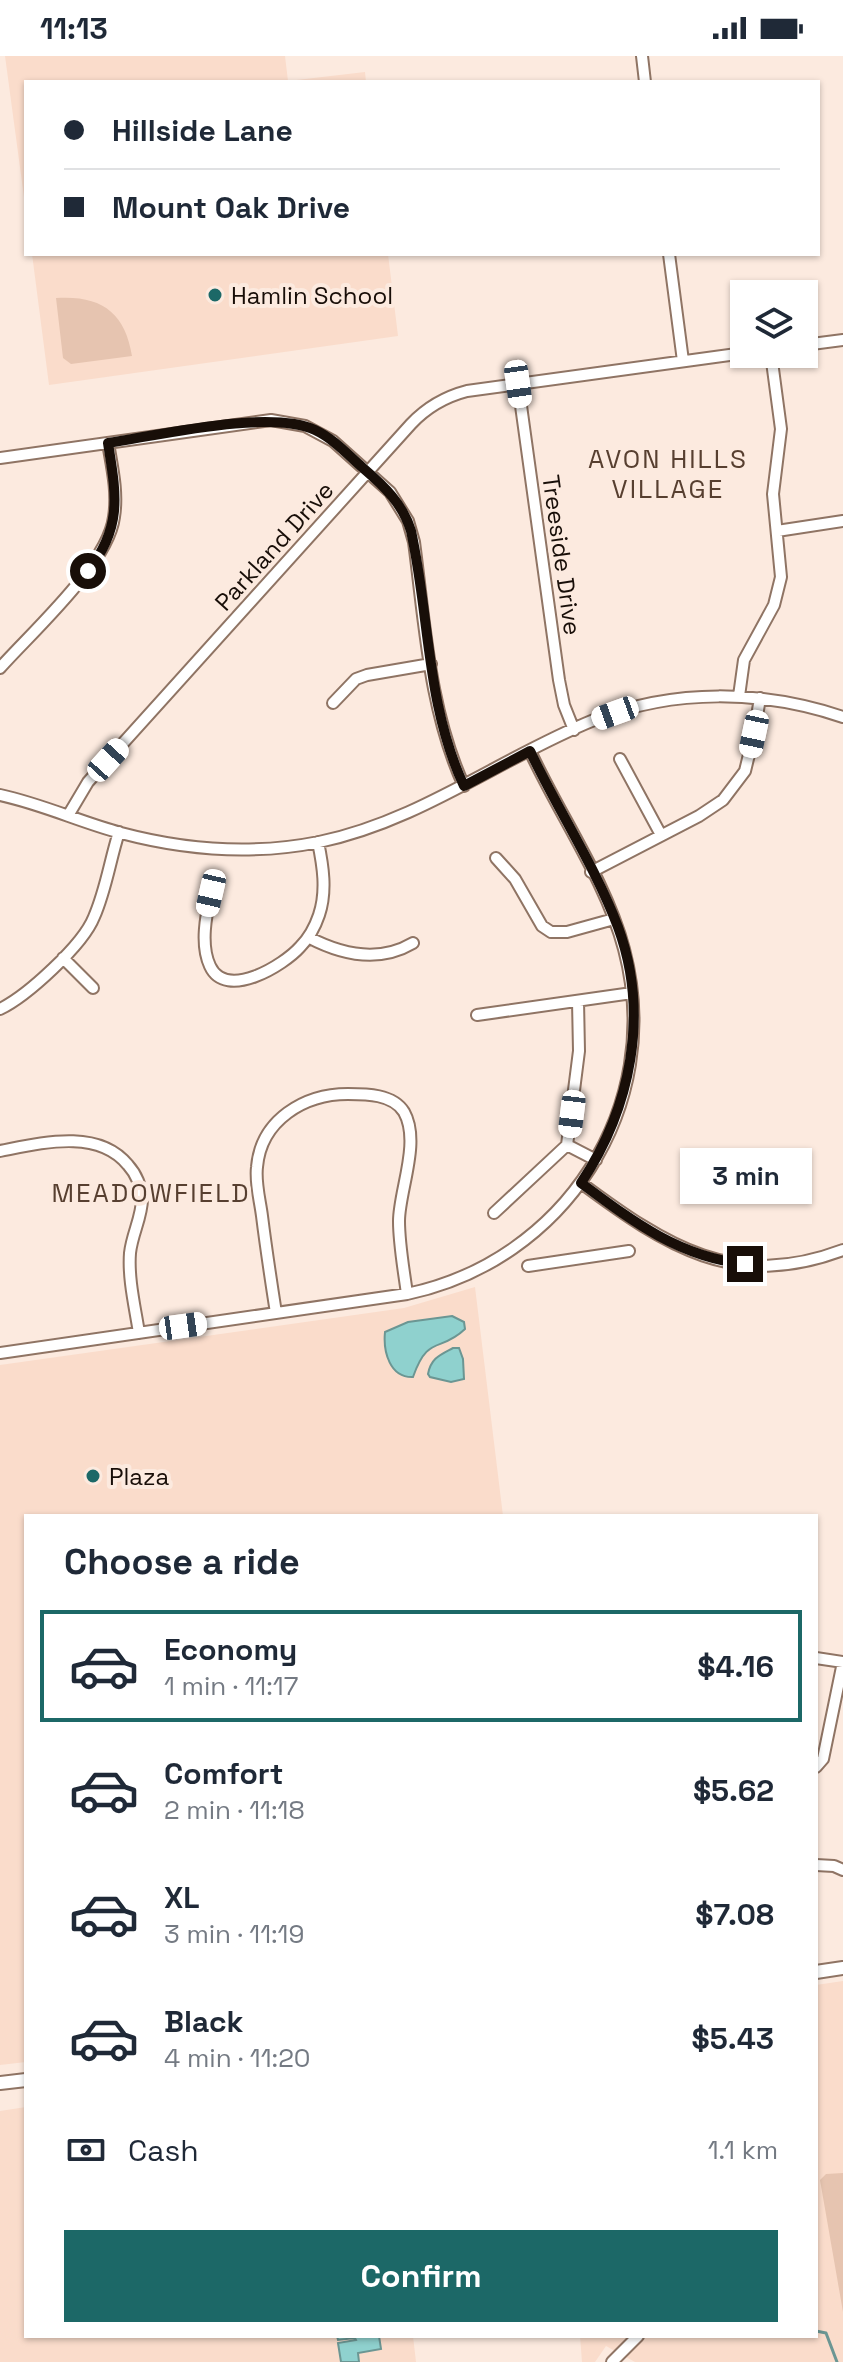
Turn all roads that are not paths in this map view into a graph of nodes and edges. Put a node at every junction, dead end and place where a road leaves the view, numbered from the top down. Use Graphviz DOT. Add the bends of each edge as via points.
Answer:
graph roads {
  1 [pos="642,56"];
  2 [pos="645,80"];
  3 [pos="669,256"];
  4 [pos="843,340"];
  5 [pos="818,343"];
  6 [pos="730,355"];
  7 [pos="683,361"];
  8 [pos="773,368"];
  9 [pos="518,384"];
  10 [pos="108,443"];
  11 [pos="0,458"];
  12 [pos="368,472"];
  13 [pos="843,521"];
  14 [pos="777,531"];
  15 [pos="431,664"];
  16 [pos="0,668"];
  17 [pos="739,696"];
  18 [pos="760,698"];
  19 [pos="333,703"];
  20 [pos="843,717"];
  21 [pos="574,730"];
  22 [pos="530,751"];
  23 [pos="620,759"];
  24 [pos="464,786"];
  25 [pos="0,795"];
  26 [pos="69,814"];
  27 [pos="119,832"];
  28 [pos="661,835"];
  29 [pos="318,842"];
  30 [pos="496,858"];
  31 [pos="591,872"];
  32 [pos="211,893"];
  33 [pos="614,919"];
  34 [pos="308,937"];
  35 [pos="413,943"];
  36 [pos="63,958"];
  37 [pos="93,988"];
  38 [pos="632,993"];
  39 [pos="578,1001"];
  40 [pos="0,1009"];
  41 [pos="477,1015"];
  42 [pos="567,1145"];
  43 [pos="0,1151"];
  44 [pos="596,1160"];
  45 [pos="581,1183"];
  46 [pos="494,1213"];
  47 [pos="843,1250"];
  48 [pos="629,1251"];
  49 [pos="528,1266"];
  50 [pos="407,1294"];
  51 [pos="276,1313"];
  52 [pos="139,1333"];
  53 [pos="0,1353"];
  54 [pos="818,1658"];
  55 [pos="843,1662"];
  56 [pos="818,1765"];
  57 [pos="818,1865"];
  58 [pos="843,1870"];
  59 [pos="843,1968"];
  60 [pos="818,1972"];
  61 [pos="24,2080"];
  62 [pos="0,2083"];
  63 [pos="636,2338"];
  64 [pos="612,2362"];
  1 -- 2 [label="street"];
  3 -- 7 [label="street"];
  4 -- 5 [label="street"];
  6 -- 7 [label="street, Parkland Drive"];
  7 -- 9 [label="street, Parkland Drive"];
  8 -- 14 [label="street" via="781,429 773,487"];
  9 -- 12 [label="street, Parkland Drive" via="467,391 437,402"];
  9 -- 21 [label="street, Treeside Drive" via="559,680"];
  10 -- 11 [label="street"];
  10 -- 12 [label="street" via="257,421 290,422 326,436"];
  10 -- 16 [label="street" via="116,504 108,540 88,571"];
  12 -- 15 [label="street" via="390,492 408,521"];
  12 -- 26 [label="street, Parkland Drive" via="88,782"];
  13 -- 14 [label="street"];
  14 -- 17 [label="street" via="779,588 744,660"];
  15 -- 19 [label="street" via="356,679"];
  15 -- 24 [label="street" via="441,728"];
  17 -- 18 [label="street"];
  17 -- 21 [label="street" via="650,704"];
  18 -- 20 [label="street"];
  18 -- 28 [label="street" via="750,755 736,786 711,810"];
  21 -- 22 [label="street"];
  22 -- 24 [label="street"];
  22 -- 31 [label="street"];
  23 -- 28 [label="street"];
  24 -- 29 [label="street" via="384,824"];
  25 -- 26 [label="street"];
  26 -- 27 [label="street"];
  27 -- 29 [label="street" via="223,849"];
  27 -- 36 [label="street" via="94,918"];
  28 -- 31 [label="street"];
  29 -- 34 [label="street" via="324,893"];
  30 -- 33 [label="street" via="551,932"];
  31 -- 33 [label="street"];
  32 -- 34 [label="street" via="205,917 207,957 212,970 227,980 270,971"];
  33 -- 38 [label="street"];
  34 -- 35 [label="street" via="378,956"];
  36 -- 37 [label="street"];
  36 -- 40 [label="street"];
  38 -- 39 [label="street"];
  38 -- 44 [label="street" via="628,1072"];
  39 -- 41 [label="street"];
  39 -- 42 [label="street" via="579,1051"];
  42 -- 44 [label="street"];
  42 -- 46 [label="street"];
  43 -- 52 [label="street" via="96,1143 129,1166 142,1196 130,1254"];
  44 -- 45 [label="street"];
  45 -- 47 [label="street" via="643,1229 707,1258 773,1265"];
  45 -- 50 [label="street" via="516,1247 461,1279"];
  48 -- 49 [label="street"];
  50 -- 51 [label="street"];
  50 -- 51 [label="street" via="399,1221 409,1168 406,1119 399,1106 383,1097 329,1095 279,1119 258,1159"];
  51 -- 52 [label="street"];
  52 -- 53 [label="street"];
  54 -- 55 [label="street"];
  55 -- 56 [label="street"];
  57 -- 58 [label="street"];
  59 -- 60 [label="main road"];
  61 -- 62 [label="main road"];
  63 -- 64 [label="street"];
}
